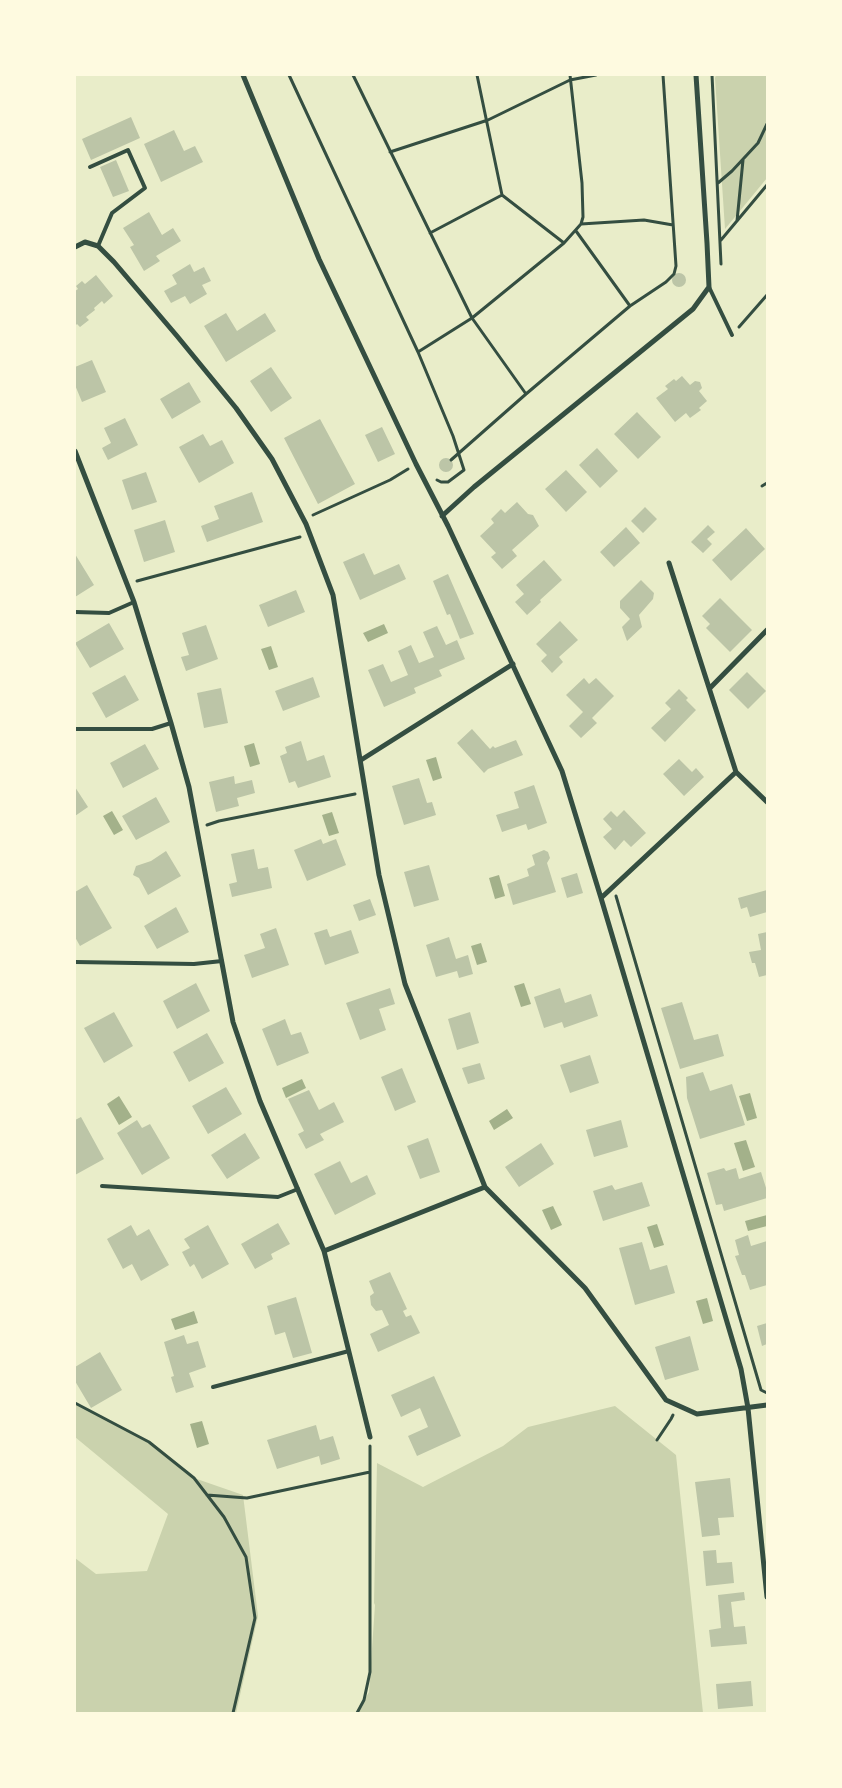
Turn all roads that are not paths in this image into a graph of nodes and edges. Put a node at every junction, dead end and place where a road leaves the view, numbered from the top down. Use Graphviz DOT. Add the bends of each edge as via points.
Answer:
graph roads {
  1 [pos="243,75"];
  2 [pos="696,75"];
  3 [pos="90,167"];
  4 [pos="98,246"];
  5 [pos="75,247"];
  6 [pos="709,288"];
  7 [pos="732,335"];
  8 [pos="75,451"];
  9 [pos="442,516"];
  10 [pos="669,563"];
  11 [pos="134,602"];
  12 [pos="75,612"];
  13 [pos="767,630"];
  14 [pos="513,664"];
  15 [pos="710,688"];
  16 [pos="171,722"];
  17 [pos="75,729"];
  18 [pos="361,760"];
  19 [pos="736,772"];
  20 [pos="767,802"];
  21 [pos="601,898"];
  22 [pos="222,961"];
  23 [pos="75,962"];
  24 [pos="102,1186"];
  25 [pos="485,1187"];
  26 [pos="298,1189"];
  27 [pos="324,1251"];
  28 [pos="349,1351"];
  29 [pos="213,1387"];
  30 [pos="767,1405"];
  31 [pos="748,1408"];
  32 [pos="370,1437"];
  33 [pos="767,1597"];
  1 -- 9 [label="street" via="319,259"];
  2 -- 6 [label="street"];
  3 -- 4 [label="lane" via="128,150 145,188 112,213"];
  4 -- 5 [label="street" via="85,242"];
  4 -- 18 [label="street" via="236,408 272,459 303,519 333,595"];
  6 -- 7 [label="lane"];
  6 -- 9 [label="street" via="693,309"];
  8 -- 11 [label="street"];
  9 -- 14 [label="street"];
  10 -- 15 [label="street"];
  11 -- 12 [label="lane" via="109,613"];
  11 -- 16 [label="street"];
  13 -- 15 [label="street"];
  14 -- 18 [label="street"];
  14 -- 21 [label="street" via="562,771"];
  15 -- 19 [label="street"];
  16 -- 17 [label="lane" via="152,729"];
  16 -- 22 [label="street" via="189,787"];
  18 -- 25 [label="street" via="379,875 404,984"];
  19 -- 20 [label="street"];
  19 -- 21 [label="street"];
  21 -- 31 [label="street" via="741,1369"];
  22 -- 23 [label="lane" via="194,964"];
  22 -- 26 [label="street" via="233,1022 260,1101"];
  24 -- 26 [label="lane" via="278,1197"];
  25 -- 27 [label="street"];
  25 -- 31 [label="street" via="585,1288 666,1400 697,1414"];
  26 -- 27 [label="street"];
  27 -- 28 [label="street"];
  28 -- 29 [label="lane"];
  28 -- 32 [label="street"];
  30 -- 31 [label="street"];
  31 -- 33 [label="street"];
}
